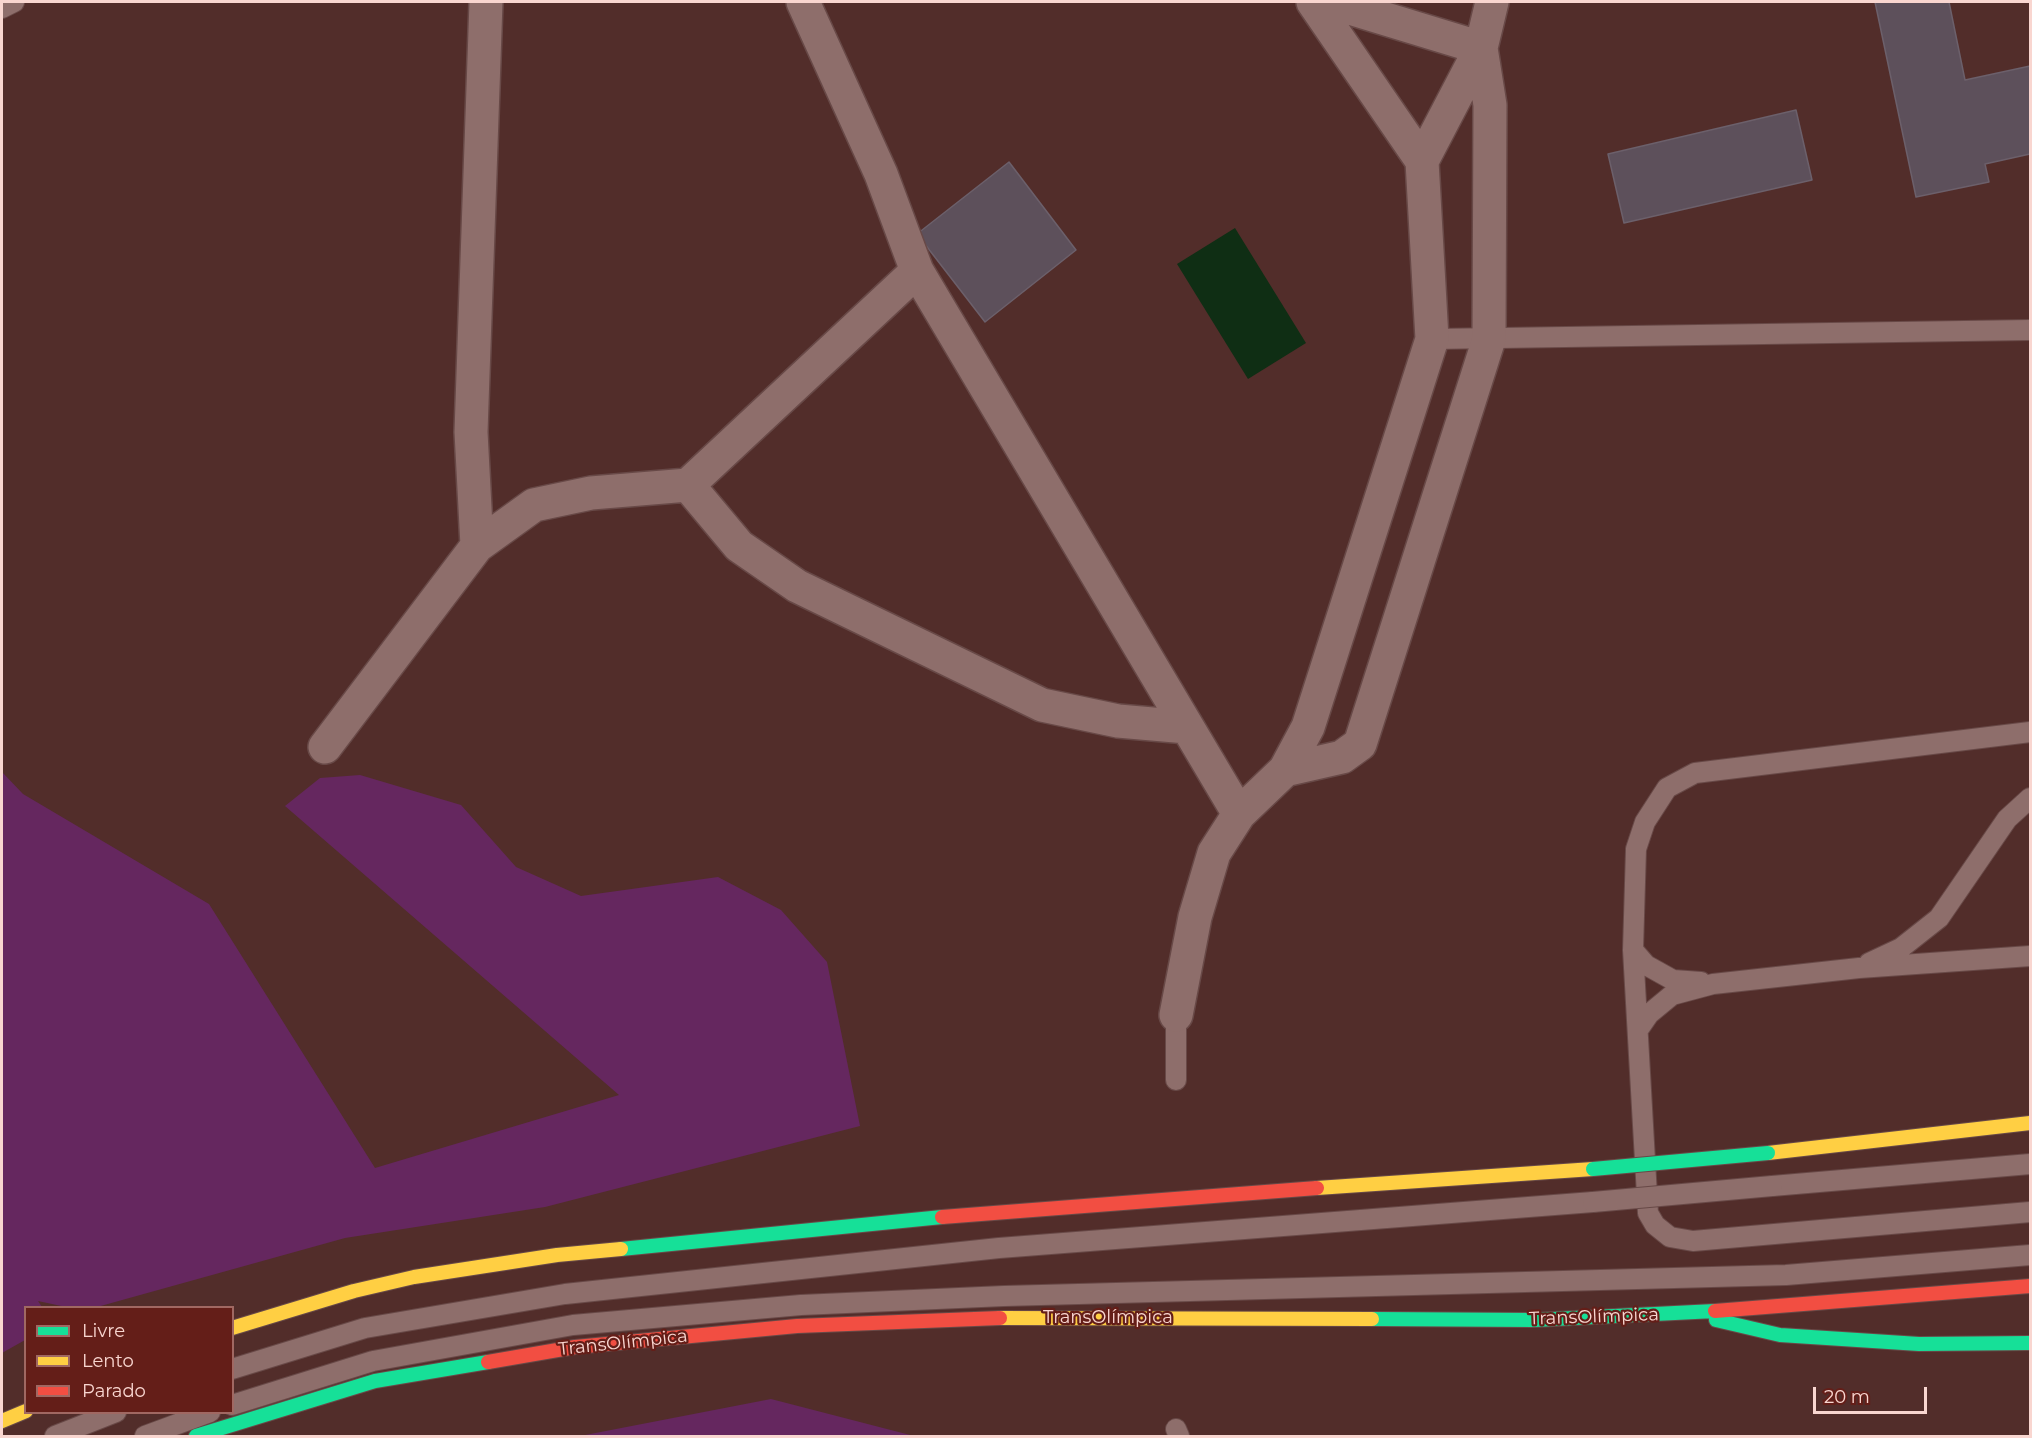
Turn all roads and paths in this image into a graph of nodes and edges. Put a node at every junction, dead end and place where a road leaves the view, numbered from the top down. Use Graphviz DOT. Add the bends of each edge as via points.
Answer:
graph roads {
  1 [pos="14,2"];
  2 [pos="486,2"];
  3 [pos="803,2"];
  4 [pos="1313,2"];
  5 [pos="1330,2"];
  6 [pos="1492,2"];
  7 [pos="2,8"];
  8 [pos="1481,48"];
  9 [pos="1422,161"];
  10 [pos="917,271"];
  11 [pos="2031,330"];
  12 [pos="1431,339"];
  13 [pos="1489,339"];
  14 [pos="688,485"];
  15 [pos="477,546"];
  16 [pos="1187,727"];
  17 [pos="2031,732"];
  18 [pos="326,747"];
  19 [pos="1285,770"];
  20 [pos="2031,798"];
  21 [pos="1239,814"];
  22 [pos="1634,950"];
  23 [pos="2031,956"];
  24 [pos="1859,969"];
  25 [pos="1713,984"];
  26 [pos="1176,1015"];
  27 [pos="1640,1027"];
  28 [pos="1176,1080"];
  29 [pos="2031,1113"];
  30 [pos="2031,1123"];
  31 [pos="1956,1130"];
  32 [pos="2031,1164"];
  33 [pos="2031,1212"];
  34 [pos="2031,1255"];
  35 [pos="2031,1286"];
  36 [pos="1687,1313"];
  37 [pos="234,1327"];
  38 [pos="2031,1343"];
  39 [pos="234,1368"];
  40 [pos="234,1404"];
  41 [pos="24,1412"];
  42 [pos="113,1414"];
  43 [pos="207,1414"];
  44 [pos="2,1421"];
  45 [pos="55,1437"];
  46 [pos="145,1437"];
  47 [pos="196,1437"];
  1 -- 7 [label="lane"];
  2 -- 15 [label="street" via="471,432"];
  3 -- 10 [label="street" via="881,174"];
  4 -- 9 [label="street"];
  5 -- 8 [label="street"];
  6 -- 8 [label="street"];
  8 -- 9 [label="street"];
  8 -- 13 [label="street" via="1490,105"];
  9 -- 12 [label="street"];
  10 -- 14 [label="street"];
  10 -- 16 [label="street"];
  11 -- 13 [label="lane"];
  12 -- 13 [label="lane"];
  12 -- 19 [label="street" via="1308,727"];
  13 -- 19 [label="street" via="1360,744 1342,757"];
  14 -- 15 [label="street" via="591,493 534,506"];
  14 -- 16 [label="street" via="739,546 798,586 1042,705 1118,721"];
  15 -- 18 [label="street"];
  16 -- 21 [label="street"];
  17 -- 22 [label="lane" via="1695,773 1667,788 1645,822 1636,849"];
  19 -- 21 [label="street"];
  20 -- 24 [label="lane" via="2007,819 1939,918 1900,948"];
  21 -- 26 [label="street" via="1214,853 1194,917"];
  22 -- 25 [label="lane" via="1646,965 1673,980"];
  22 -- 27 [label="lane"];
  23 -- 24 [label="lane"];
  24 -- 25 [label="lane"];
  25 -- 27 [label="lane" via="1672,995"];
  26 -- 28 [label="lane"];
  27 -- 33 [label="lane" via="1648,1213 1670,1237 1693,1241"];
  29 -- 31 [label="highway"];
  30 -- 31 [label="highway"];
  31 -- 37 [label="highway, bridge" via="1593,1169 997,1211 557,1256 414,1277"];
  32 -- 39 [label="lane, bridge" via="999,1248 565,1293 365,1328"];
  34 -- 40 [label="lane, TransOlímpica" via="1786,1275 801,1305 573,1325 374,1361"];
  35 -- 36 [label="highway, TransOlímpica"];
  36 -- 38 [label="highway" via="1780,1335 1919,1344"];
  36 -- 47 [label="highway, TransOlímpica" via="1534,1320 988,1318 797,1326 575,1347 375,1381"];
  41 -- 44 [label="highway"];
  42 -- 45 [label="lane"];
  43 -- 46 [label="lane"];
}
